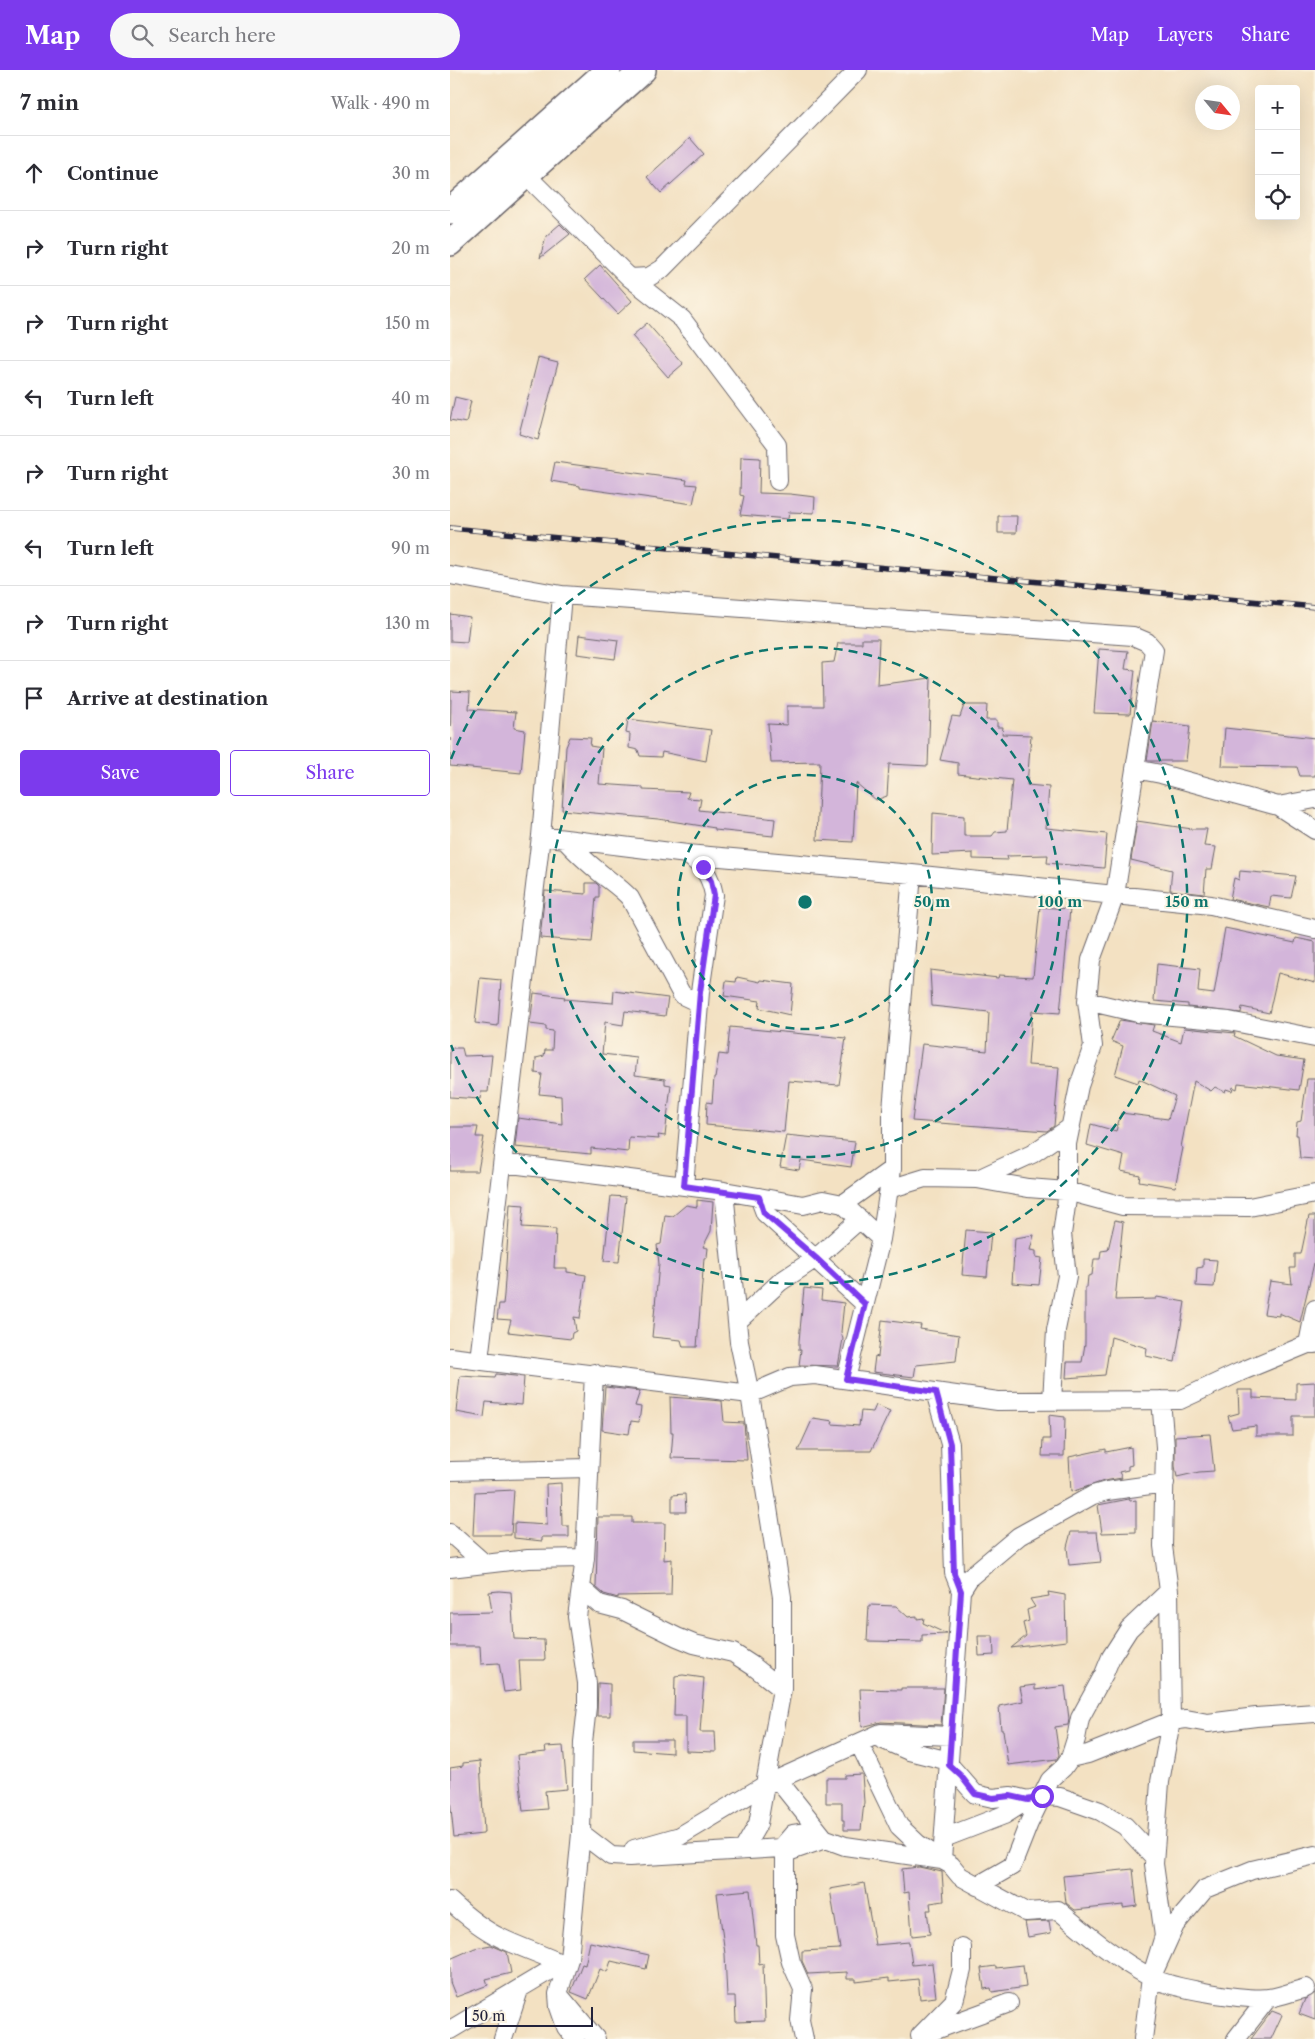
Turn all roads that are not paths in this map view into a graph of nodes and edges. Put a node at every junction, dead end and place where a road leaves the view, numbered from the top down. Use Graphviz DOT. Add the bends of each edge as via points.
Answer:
graph roads {
  1 [pos="608,70"];
  2 [pos="643,70"];
  3 [pos="858,70"];
  4 [pos="526,175"];
  5 [pos="450,211"];
  6 [pos="450,243"];
  7 [pos="630,278"];
  8 [pos="778,481"];
  9 [pos="450,575"];
  10 [pos="562,595"];
  11 [pos="1135,769"];
  12 [pos="1315,798"];
  13 [pos="1278,806"];
  14 [pos="1315,830"];
  15 [pos="541,836"];
  16 [pos="564,839"];
  17 [pos="687,854"];
  18 [pos="912,874"];
  19 [pos="1116,895"];
  20 [pos="1315,929"];
  21 [pos="1087,1001"];
  22 [pos="693,1007"];
  23 [pos="1315,1038"];
  24 [pos="1071,1127"];
  25 [pos="502,1163"];
  26 [pos="892,1168"];
  27 [pos="978,1179"];
  28 [pos="684,1186"];
  29 [pos="889,1189"];
  30 [pos="724,1191"];
  31 [pos="1067,1191"];
  32 [pos="1315,1194"];
  33 [pos="759,1197"];
  34 [pos="843,1204"];
  35 [pos="860,1219"];
  36 [pos="881,1239"];
  37 [pos="816,1258"];
  38 [pos="865,1304"];
  39 [pos="1315,1309"];
  40 [pos="738,1322"];
  41 [pos="1312,1344"];
  42 [pos="450,1357"];
  43 [pos="480,1360"];
  44 [pos="594,1373"];
  45 [pos="846,1379"];
  46 [pos="936,1392"];
  47 [pos="750,1394"];
  48 [pos="1160,1400"];
  49 [pos="1052,1401"];
  50 [pos="589,1468"];
  51 [pos="450,1471"];
  52 [pos="1165,1483"];
  53 [pos="450,1533"];
  54 [pos="585,1558"];
  55 [pos="485,1564"];
  56 [pos="450,1568"];
  57 [pos="581,1588"];
  58 [pos="961,1591"];
  59 [pos="1169,1591"];
  60 [pos="782,1689"];
  61 [pos="1315,1713"];
  62 [pos="1171,1721"];
  63 [pos="951,1736"];
  64 [pos="867,1739"];
  65 [pos="1070,1758"];
  66 [pos="949,1765"];
  67 [pos="771,1783"];
  68 [pos="1035,1798"];
  69 [pos="581,1833"];
  70 [pos="944,1838"];
  71 [pos="825,1839"];
  72 [pos="743,1850"];
  73 [pos="783,1851"];
  74 [pos="1315,1855"];
  75 [pos="611,1856"];
  76 [pos="1154,1857"];
  77 [pos="942,1860"];
  78 [pos="977,1886"];
  79 [pos="450,1901"];
  80 [pos="962,1947"];
  81 [pos="566,1962"];
  82 [pos="1152,1978"];
  83 [pos="1306,1988"];
  84 [pos="519,1990"];
  85 [pos="558,1994"];
  86 [pos="1268,1998"];
  87 [pos="1008,2004"];
  88 [pos="450,2030"];
  89 [pos="917,2038"];
  90 [pos="503,2039"];
  91 [pos="575,2039"];
  92 [pos="596,2039"];
  93 [pos="804,2039"];
  94 [pos="1143,2039"];
  95 [pos="1236,2039"];
  1 -- 5 [label="highway"];
  2 -- 4 [label="highway"];
  3 -- 7 [label="street" via="662,269 649,277"];
  4 -- 6 [label="highway"];
  4 -- 7 [label="street"];
  7 -- 8 [label="street" via="682,319 777,445"];
  9 -- 10 [label="street"];
  10 -- 11 [label="street" via="1133,636 1147,642 1154,650"];
  10 -- 15 [label="street"];
  11 -- 13 [label="street"];
  11 -- 19 [label="street"];
  12 -- 13 [label="street"];
  13 -- 14 [label="street"];
  15 -- 16 [label="street"];
  15 -- 25 [label="street"];
  16 -- 17 [label="street"];
  16 -- 22 [label="street" via="630,898 682,995"];
  17 -- 18 [label="street"];
  17 -- 22 [label="street" via="703,867 714,895"];
  18 -- 19 [label="street"];
  18 -- 26 [label="street" via="892,1110"];
  19 -- 20 [label="street" via="1211,905"];
  19 -- 21 [label="street" via="1090,960"];
  21 -- 23 [label="street" via="1138,1013 1229,1021"];
  21 -- 24 [label="street" via="1093,1046 1079,1086"];
  22 -- 28 [label="street"];
  24 -- 27 [label="street" via="1032,1154"];
  24 -- 31 [label="street"];
  25 -- 28 [label="street"];
  25 -- 43 [label="street"];
  26 -- 29 [label="street"];
  26 -- 34 [label="street"];
  27 -- 29 [label="street" via="925,1178"];
  27 -- 31 [label="street"];
  28 -- 30 [label="street"];
  29 -- 36 [label="street"];
  30 -- 33 [label="street"];
  30 -- 40 [label="street"];
  31 -- 32 [label="street" via="1123,1206 1249,1207"];
  31 -- 49 [label="street" via="1062,1234 1067,1276 1056,1330"];
  33 -- 34 [label="street" via="802,1205 823,1200"];
  33 -- 37 [label="street" via="764,1213"];
  34 -- 35 [label="street"];
  35 -- 36 [label="street"];
  35 -- 37 [label="street"];
  36 -- 38 [label="street"];
  37 -- 38 [label="street"];
  37 -- 40 [label="street" via="780,1282"];
  38 -- 45 [label="street"];
  39 -- 41 [label="street"];
  40 -- 47 [label="street"];
  41 -- 48 [label="street" via="1180,1400"];
  42 -- 43 [label="street"];
  43 -- 44 [label="street"];
  44 -- 47 [label="street"];
  44 -- 50 [label="street"];
  45 -- 46 [label="street"];
  45 -- 47 [label="street" via="815,1375 790,1377"];
  46 -- 49 [label="street" via="998,1401"];
  46 -- 58 [label="street" via="950,1444 954,1573"];
  47 -- 60 [label="street" via="782,1597"];
  48 -- 49 [label="street"];
  48 -- 52 [label="street"];
  50 -- 51 [label="street"];
  50 -- 54 [label="street"];
  52 -- 58 [label="street" via="1093,1495 1019,1536 970,1577"];
  52 -- 59 [label="street" via="1163,1546"];
  53 -- 55 [label="street"];
  54 -- 55 [label="street"];
  54 -- 57 [label="street"];
  55 -- 56 [label="street"];
  57 -- 60 [label="street" via="600,1604 622,1610 685,1641 733,1653"];
  57 -- 69 [label="street" via="577,1617 587,1699"];
  58 -- 63 [label="street"];
  59 -- 62 [label="street"];
  59 -- 65 [label="street" via="1128,1629 1111,1657 1080,1718"];
  60 -- 67 [label="street"];
  61 -- 62 [label="street" via="1208,1723 1186,1719"];
  62 -- 65 [label="street"];
  62 -- 76 [label="street" via="1160,1782"];
  63 -- 64 [label="street" via="881,1733"];
  63 -- 66 [label="street"];
  64 -- 66 [label="street" via="945,1760"];
  64 -- 67 [label="street"];
  64 -- 77 [label="street" via="899,1826"];
  65 -- 68 [label="street"];
  66 -- 68 [label="street" via="975,1794 993,1798"];
  66 -- 70 [label="street"];
  67 -- 71 [label="street"];
  67 -- 72 [label="street" via="758,1824"];
  67 -- 75 [label="street" via="680,1836"];
  68 -- 70 [label="street" via="1004,1815"];
  68 -- 76 [label="street" via="1060,1797 1100,1811 1125,1826"];
  68 -- 78 [label="street" via="1012,1866"];
  69 -- 75 [label="street"];
  69 -- 81 [label="street"];
  70 -- 77 [label="street"];
  71 -- 73 [label="street"];
  71 -- 77 [label="street" via="845,1846"];
  72 -- 73 [label="street"];
  72 -- 75 [label="street"];
  73 -- 93 [label="street" via="784,1934 791,1962 804,1989 800,2020"];
  74 -- 82 [label="street" via="1252,1870 1205,1890 1175,1925"];
  76 -- 82 [label="street" via="1164,1936"];
  77 -- 78 [label="street"];
  78 -- 82 [label="street" via="1026,1912 1058,1910 1105,1950"];
  79 -- 81 [label="street" via="466,1916 500,1938"];
  80 -- 89 [label="street" via="962,1970 954,2001"];
  81 -- 84 [label="street"];
  81 -- 85 [label="street"];
  82 -- 86 [label="street" via="1220,1995"];
  82 -- 94 [label="street"];
  83 -- 86 [label="street"];
  84 -- 88 [label="street"];
  84 -- 90 [label="street"];
  85 -- 91 [label="street" via="566,2027"];
  85 -- 92 [label="street"];
  86 -- 95 [label="street"];
  87 -- 89 [label="street"];
}
